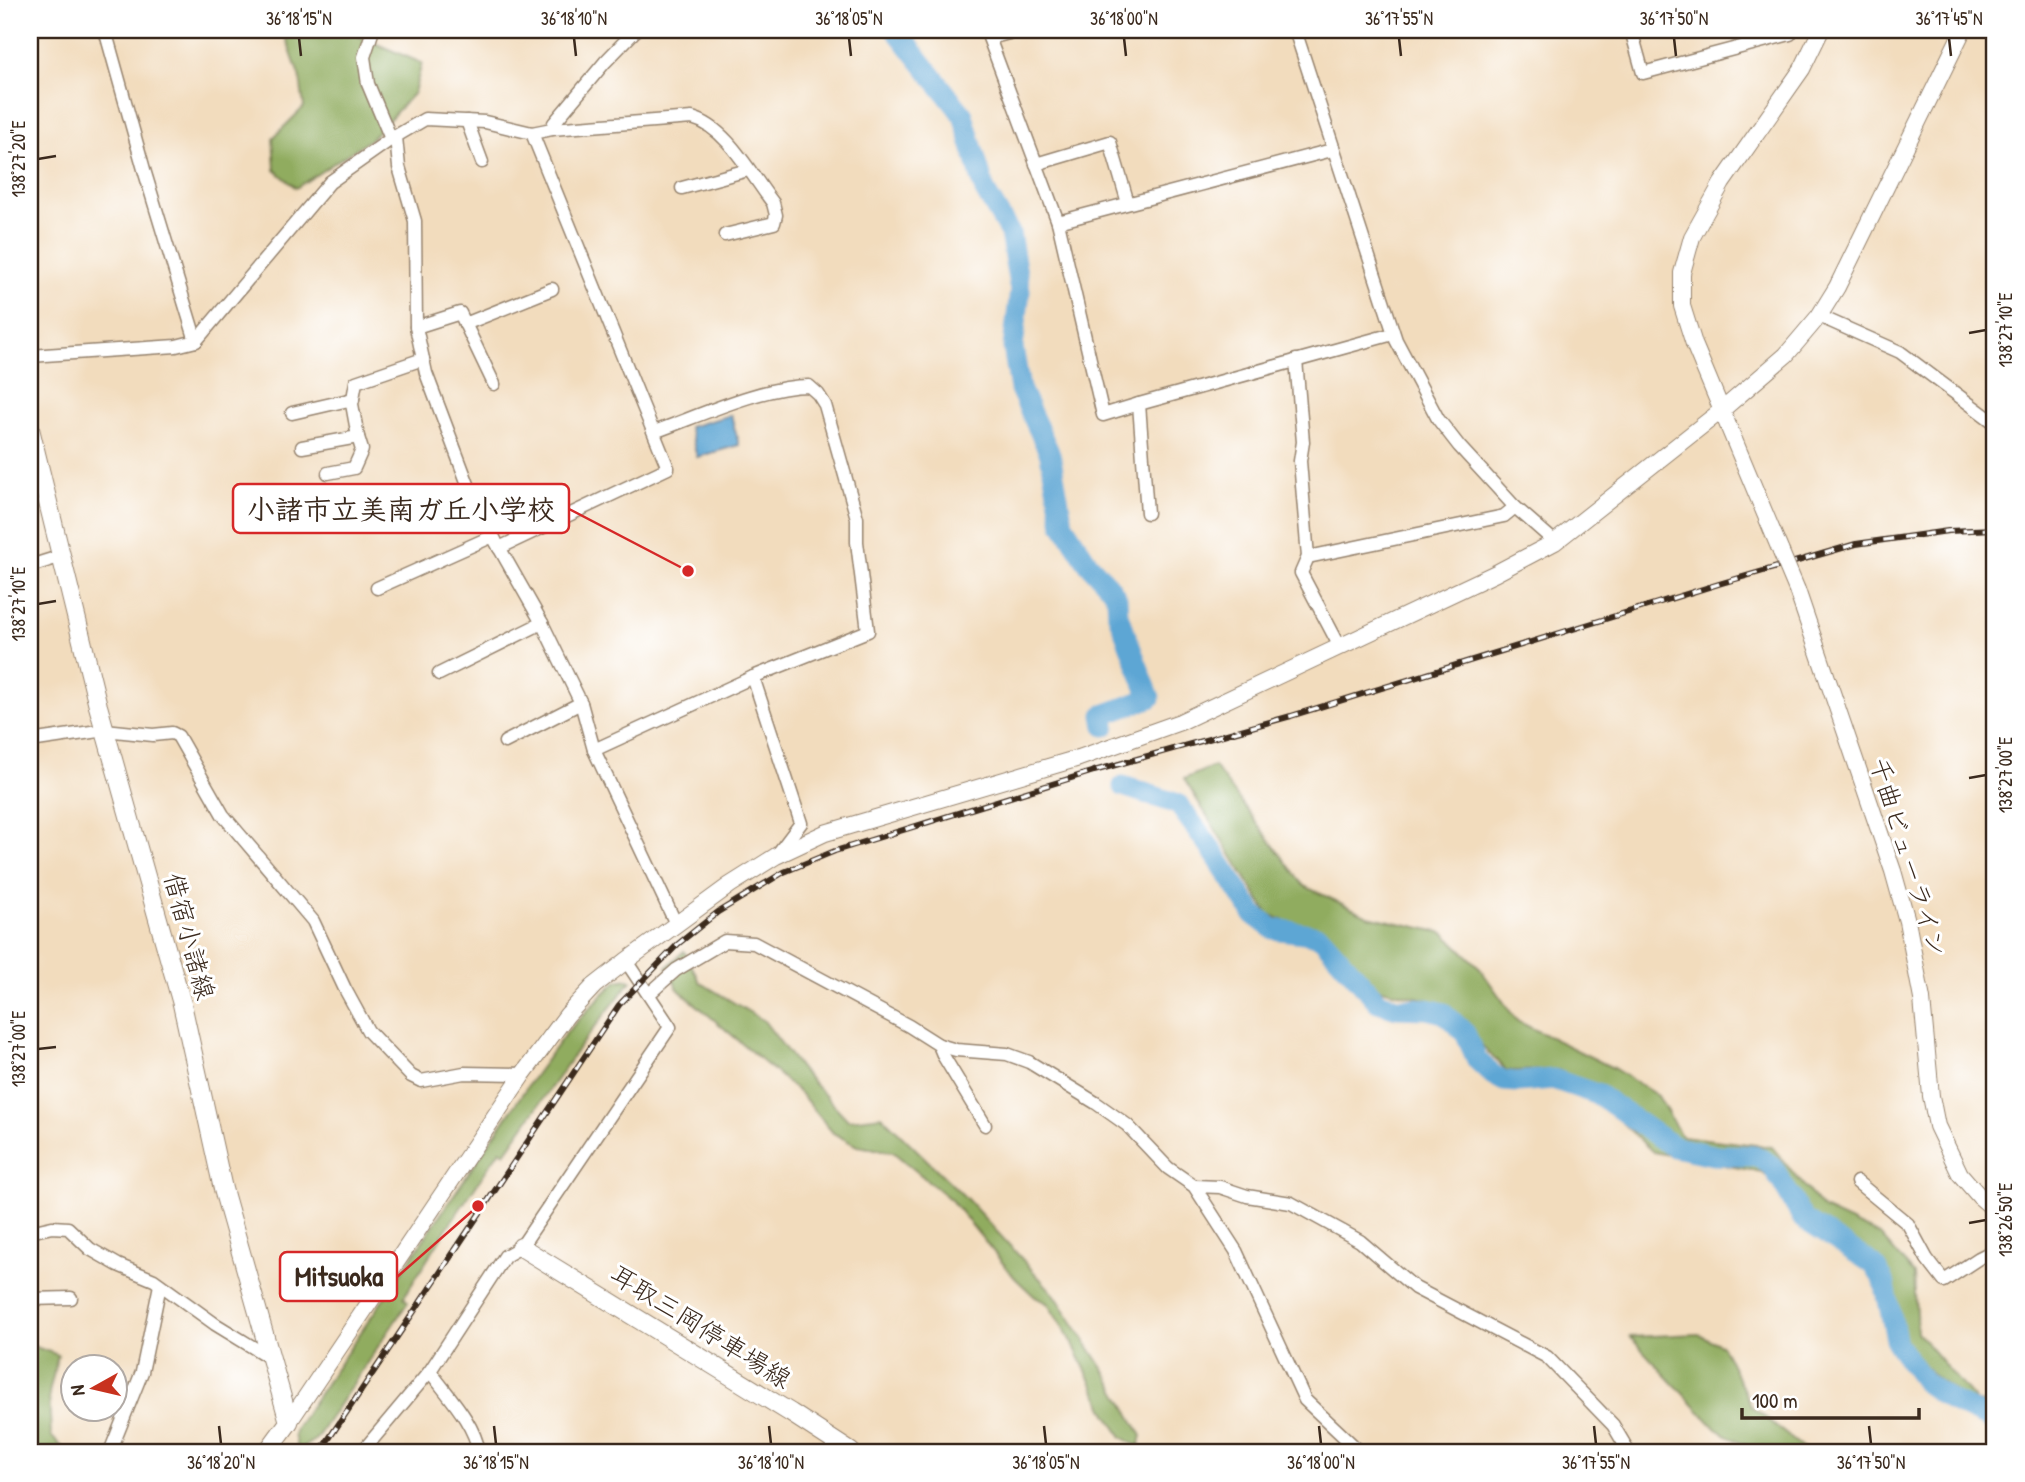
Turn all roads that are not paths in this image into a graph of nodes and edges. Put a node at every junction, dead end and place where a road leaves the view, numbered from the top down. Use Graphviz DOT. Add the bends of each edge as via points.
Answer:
graph roads {
  1 [pos="105,30"];
  2 [pos="373,30"];
  3 [pos="636,30"];
  4 [pos="1020,30"];
  5 [pos="1295,30"];
  6 [pos="1631,30"];
  7 [pos="1791,30"];
  8 [pos="1821,30"];
  9 [pos="1963,30"];
  10 [pos="987,33"];
  11 [pos="467,121"];
  12 [pos="552,129"];
  13 [pos="532,132"];
  14 [pos="393,138"];
  15 [pos="1332,150"];
  16 [pos="482,162"];
  17 [pos="1036,164"];
  18 [pos="748,170"];
  19 [pos="682,188"];
  20 [pos="1128,203"];
  21 [pos="1058,222"];
  22 [pos="725,235"];
  23 [pos="552,289"];
  24 [pos="1819,316"];
  25 [pos="465,324"];
  26 [pos="416,327"];
  27 [pos="1393,334"];
  28 [pos="196,341"];
  29 [pos="30,356"];
  30 [pos="423,359"];
  31 [pos="1296,360"];
  32 [pos="494,384"];
  33 [pos="353,399"];
  34 [pos="1139,404"];
  35 [pos="1722,410"];
  36 [pos="292,413"];
  37 [pos="1995,423"];
  38 [pos="30,429"];
  39 [pos="654,432"];
  40 [pos="358,437"];
  41 [pos="302,447"];
  42 [pos="328,473"];
  43 [pos="1515,507"];
  44 [pos="1147,513"];
  45 [pos="493,536"];
  46 [pos="1555,542"];
  47 [pos="499,548"];
  48 [pos="62,556"];
  49 [pos="1308,556"];
  50 [pos="30,566"];
  51 [pos="377,588"];
  52 [pos="542,623"];
  53 [pos="1340,647"];
  54 [pos="439,674"];
  55 [pos="753,677"];
  56 [pos="581,703"];
  57 [pos="105,730"];
  58 [pos="30,741"];
  59 [pos="505,742"];
  60 [pos="594,750"];
  61 [pos="776,856"];
  62 [pos="677,924"];
  63 [pos="626,961"];
  64 [pos="649,994"];
  65 [pos="939,1045"];
  66 [pos="523,1074"];
  67 [pos="985,1125"];
  68 [pos="1857,1182"];
  69 [pos="1194,1186"];
  70 [pos="1995,1210"];
  71 [pos="30,1232"];
  72 [pos="521,1247"];
  73 [pos="1995,1250"];
  74 [pos="160,1285"];
  75 [pos="71,1298"];
  76 [pos="30,1299"];
  77 [pos="269,1357"];
  78 [pos="430,1371"];
  79 [pos="289,1422"];
  80 [pos="275,1449"];
  81 [pos="110,1452"];
  82 [pos="362,1452"];
  83 [pos="479,1452"];
  84 [pos="851,1452"];
  85 [pos="1360,1452"];
  86 [pos="1629,1452"];
  1 -- 28 [label="street"];
  2 -- 14 [label="street" via="364,57 368,84"];
  3 -- 12 [label="street"];
  4 -- 10 [label="street" via="990,38"];
  5 -- 15 [label="street"];
  6 -- 7 [label="street" via="1643,73 1790,34"];
  8 -- 35 [label="street" via="1802,69 1722,183 1692,237 1682,273 1682,306"];
  9 -- 24 [label="street"];
  10 -- 17 [label="street"];
  11 -- 13 [label="street"];
  11 -- 14 [label="street" via="425,119"];
  11 -- 16 [label="street"];
  12 -- 13 [label="street"];
  12 -- 18 [label="street" via="692,118 722,134"];
  13 -- 39 [label="street"];
  14 -- 26 [label="street" via="415,220"];
  14 -- 28 [label="street" via="330,182"];
  15 -- 20 [label="street"];
  15 -- 27 [label="street"];
  17 -- 20 [label="street" via="1110,142"];
  17 -- 21 [label="street"];
  18 -- 19 [label="street"];
  18 -- 22 [label="street" via="772,203 774,223"];
  20 -- 21 [label="street"];
  21 -- 34 [label="street" via="1103,415"];
  23 -- 25 [label="street"];
  24 -- 35 [label="street" via="1786,355"];
  24 -- 37 [label="street" via="1900,352"];
  25 -- 26 [label="street" via="460,313"];
  25 -- 32 [label="street"];
  26 -- 30 [label="street"];
  27 -- 31 [label="street"];
  27 -- 43 [label="street" via="1438,419"];
  28 -- 29 [label="street"];
  30 -- 33 [label="street" via="356,382"];
  30 -- 45 [label="street" via="469,487"];
  31 -- 34 [label="street"];
  31 -- 49 [label="street"];
  33 -- 36 [label="street"];
  33 -- 40 [label="street"];
  34 -- 44 [label="street"];
  35 -- 46 [label="street"];
  35 -- 70 [label="street, 千曲ビューライン, bridge" via="1797,590 1894,871 1922,999 1937,1126 1960,1174"];
  38 -- 48 [label="main road, 借宿小諸線"];
  39 -- 47 [label="street" via="668,468"];
  39 -- 55 [label="street" via="794,386 809,386 824,405 857,518 868,631"];
  40 -- 41 [label="street"];
  40 -- 42 [label="street" via="362,450 354,468"];
  43 -- 46 [label="street"];
  43 -- 49 [label="street" via="1503,516"];
  45 -- 47 [label="street"];
  45 -- 51 [label="street"];
  46 -- 53 [label="street"];
  47 -- 52 [label="street"];
  48 -- 50 [label="street"];
  48 -- 57 [label="main road, 借宿小諸線"];
  49 -- 53 [label="street" via="1301,573"];
  52 -- 54 [label="street"];
  52 -- 56 [label="street"];
  53 -- 61 [label="street" via="1168,726 1079,758 825,833"];
  55 -- 60 [label="street"];
  55 -- 61 [label="street" via="801,823"];
  56 -- 59 [label="street"];
  56 -- 60 [label="street"];
  57 -- 58 [label="street"];
  57 -- 66 [label="street" via="178,736 223,815 313,921 368,1031 411,1076 421,1081 464,1073"];
  57 -- 77 [label="main road, 借宿小諸線" via="183,1004 223,1189"];
  60 -- 62 [label="street"];
  61 -- 62 [label="street"];
  62 -- 63 [label="street"];
  63 -- 64 [label="street"];
  63 -- 66 [label="street" via="567,1015"];
  64 -- 65 [label="street" via="676,970 725,941 754,943"];
  64 -- 72 [label="street" via="670,1027"];
  65 -- 67 [label="street"];
  65 -- 69 [label="street" via="1007,1054 1029,1062 1127,1125 1168,1168"];
  66 -- 79 [label="street"];
  68 -- 73 [label="street" via="1908,1224 1944,1281"];
  69 -- 85 [label="street" via="1236,1251 1305,1400"];
  69 -- 86 [label="street" via="1220,1187 1291,1203 1360,1241 1415,1288 1547,1357 1613,1426"];
  71 -- 74 [label="street" via="68,1228 90,1249"];
  72 -- 78 [label="street" via="505,1256"];
  72 -- 84 [label="main road, 耳取三岡停車場線"];
  74 -- 77 [label="street"];
  74 -- 81 [label="street" via="142,1372"];
  75 -- 76 [label="street"];
  77 -- 79 [label="main road, 借宿小諸線"];
  78 -- 82 [label="street"];
  78 -- 83 [label="street" via="468,1425"];
  79 -- 80 [label="main road"];
}
